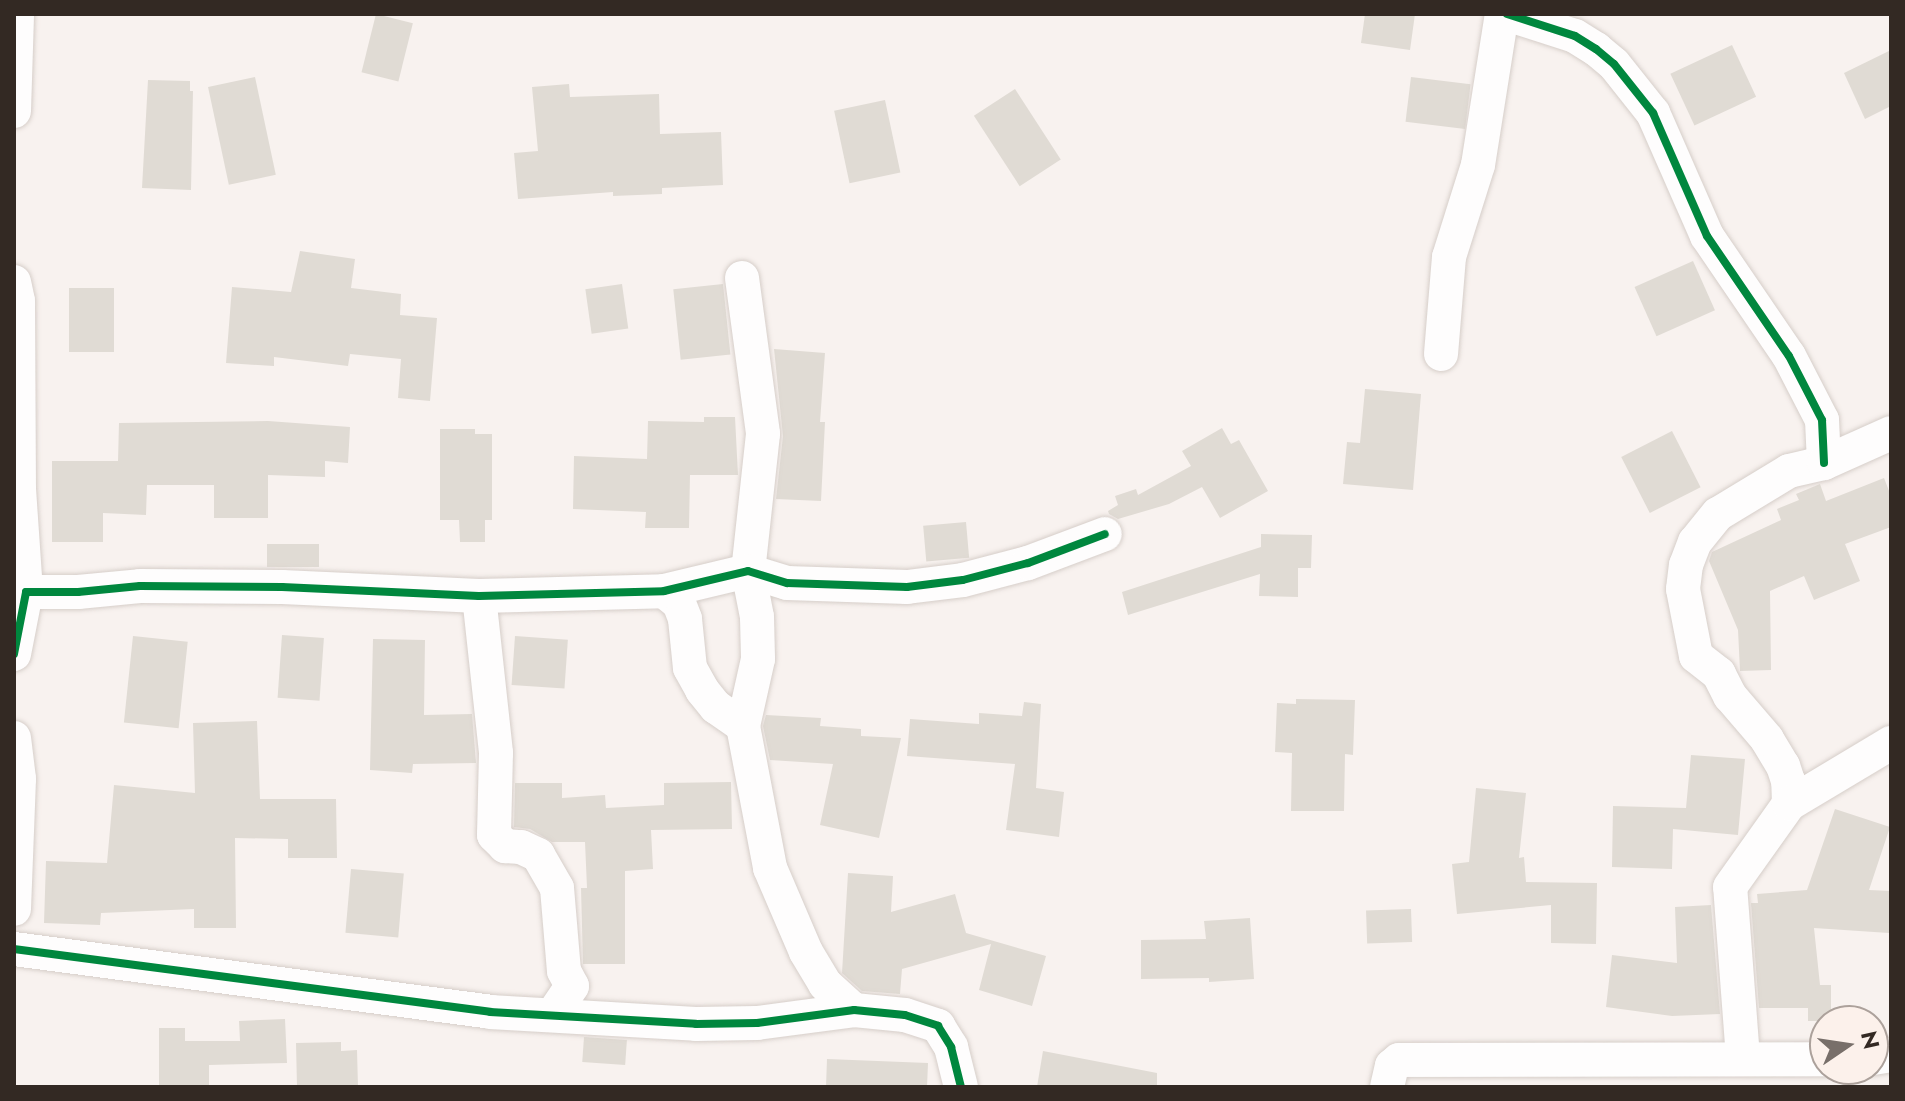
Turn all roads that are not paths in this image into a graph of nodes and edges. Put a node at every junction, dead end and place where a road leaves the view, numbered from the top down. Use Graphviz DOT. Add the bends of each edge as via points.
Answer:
graph roads {
  1 [pos="17,14"];
  2 [pos="1504,14"];
  3 [pos="14,111"];
  4 [pos="742,278"];
  5 [pos="14,282"];
  6 [pos="1441,354"];
  7 [pos="1891,433"];
  8 [pos="1824,463"];
  9 [pos="1105,534"];
  10 [pos="748,571"];
  11 [pos="664,591"];
  12 [pos="26,592"];
  13 [pos="479,596"];
  14 [pos="14,654"];
  15 [pos="743,726"];
  16 [pos="14,738"];
  17 [pos="1891,743"];
  18 [pos="1789,804"];
  19 [pos="14,909"];
  20 [pos="14,949"];
  21 [pos="854,1010"];
  22 [pos="554,1013"];
  23 [pos="1743,1058"];
  24 [pos="1809,1059"];
  25 [pos="961,1087"];
  26 [pos="1387,1087"];
  1 -- 3 [label="street"];
  2 -- 6 [label="street" via="1478,165 1449,257"];
  2 -- 8 [label="street" via="1575,36 1596,49 1653,113 1707,236 1789,356 1822,420"];
  4 -- 10 [label="street" via="763,434"];
  5 -- 12 [label="street"];
  7 -- 8 [label="street"];
  8 -- 18 [label="street" via="1789,471 1718,514 1695,542 1683,589 1696,656 1719,674 1730,696 1767,739 1786,773"];
  9 -- 10 [label="street" via="1028,563 963,580 907,587 787,583"];
  10 -- 11 [label="street"];
  10 -- 15 [label="street" via="758,659"];
  11 -- 13 [label="street"];
  11 -- 15 [label="street" via="679,603 690,668 702,690"];
  12 -- 13 [label="street" via="282,587"];
  12 -- 14 [label="street"];
  13 -- 22 [label="street" via="496,753 494,835 505,846 538,855 557,888 564,971 572,986"];
  15 -- 21 [label="street" via="770,868 806,952 825,984"];
  16 -- 19 [label="street" via="19,779"];
  17 -- 18 [label="street"];
  18 -- 23 [label="street" via="1730,887"];
  20 -- 22 [label="street" via="490,1012"];
  21 -- 22 [label="street" via="757,1023 696,1024"];
  21 -- 25 [label="street" via="905,1015 938,1026 951,1047"];
  23 -- 24 [label="street"];
  23 -- 26 [label="street" via="1399,1060"];
}
